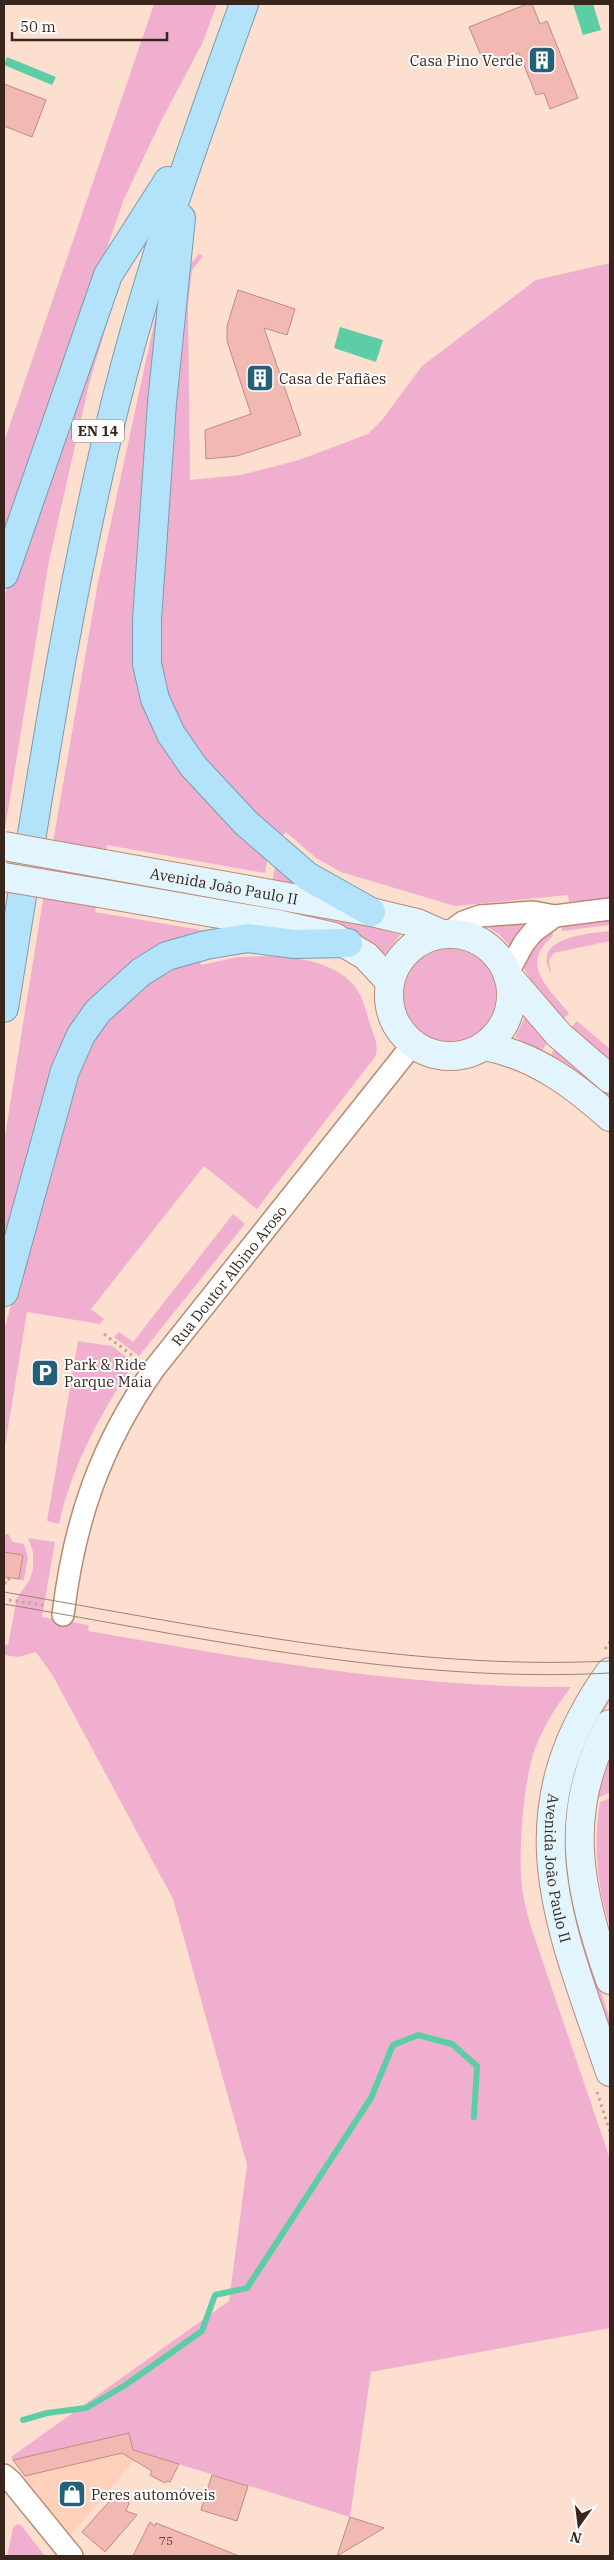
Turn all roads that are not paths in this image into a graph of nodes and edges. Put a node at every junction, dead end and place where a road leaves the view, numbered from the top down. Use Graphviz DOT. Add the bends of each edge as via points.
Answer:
graph roads {
  1 [pos="232,4"];
  2 [pos="244,4"];
  3 [pos="177,174"];
  4 [pos="4,574"];
  5 [pos="4,846"];
  6 [pos="4,877"];
  7 [pos="610,909"];
  8 [pos="371,912"];
  9 [pos="556,916"];
  10 [pos="445,934"];
  11 [pos="4,936"];
  12 [pos="348,943"];
  13 [pos="508,975"];
  14 [pos="390,982"];
  15 [pos="4,1008"];
  16 [pos="414,1044"];
  17 [pos="484,1046"];
  18 [pos="610,1079"];
  19 [pos="610,1117"];
  20 [pos="4,1292"];
  21 [pos="63,1615"];
  22 [pos="610,1672"];
  23 [pos="610,1724"];
  24 [pos="610,1980"];
  25 [pos="610,2072"];
  26 [pos="4,2476"];
  27 [pos="72,2556"];
  1 -- 3 [label="highway, EN 14"];
  2 -- 3 [label="highway, EN 14"];
  3 -- 4 [label="highway" via="108,275"];
  3 -- 8 [label="highway" via="148,611 147,664 155,699 171,734 193,766 246,823 307,876"];
  3 -- 11 [label="highway, EN 14" via="121,340 70,554 44,686"];
  3 -- 15 [label="highway, EN 14" via="99,473 54,699"];
  5 -- 8 [label="main road, Avenida João Paulo II, bridge"];
  6 -- 12 [label="main road, Avenida João Paulo II, bridge" via="300,928"];
  7 -- 9 [label="street"];
  8 -- 10 [label="main road, Avenida João Paulo II" via="417,923"];
  9 -- 10 [label="street" via="533,912 480,916"];
  9 -- 13 [label="street" via="533,932 524,943"];
  10 -- 13 [label="main road" via="468,936 482,943 495,953"];
  10 -- 14 [label="main road" via="424,939 409,950 397,964"];
  12 -- 14 [label="main road, Avenida João Paulo II" via="366,956"];
  12 -- 20 [label="highway" via="295,944 248,938 187,950 167,956 142,972 98,1012 81,1035 65,1071"];
  13 -- 17 [label="main road" via="509,1011 502,1027"];
  13 -- 18 [label="main road" via="559,1035"];
  14 -- 16 [label="main road" via="389,1002 394,1021"];
  16 -- 17 [label="main road" via="448,1056 467,1054"];
  16 -- 21 [label="street, Rua Doutor Albino Aroso" via="131,1401 89,1492 75,1544"];
  17 -- 19 [label="main road" via="527,1058 577,1089"];
  22 -- 25 [label="main road, Avenida João Paulo II" via="587,1705 569,1742 556,1790 550,1838 553,1885 562,1926"];
  23 -- 24 [label="main road, Avenida João Paulo II" via="586,1783 579,1858 591,1925"];
  26 -- 27 [label="street"];
}
